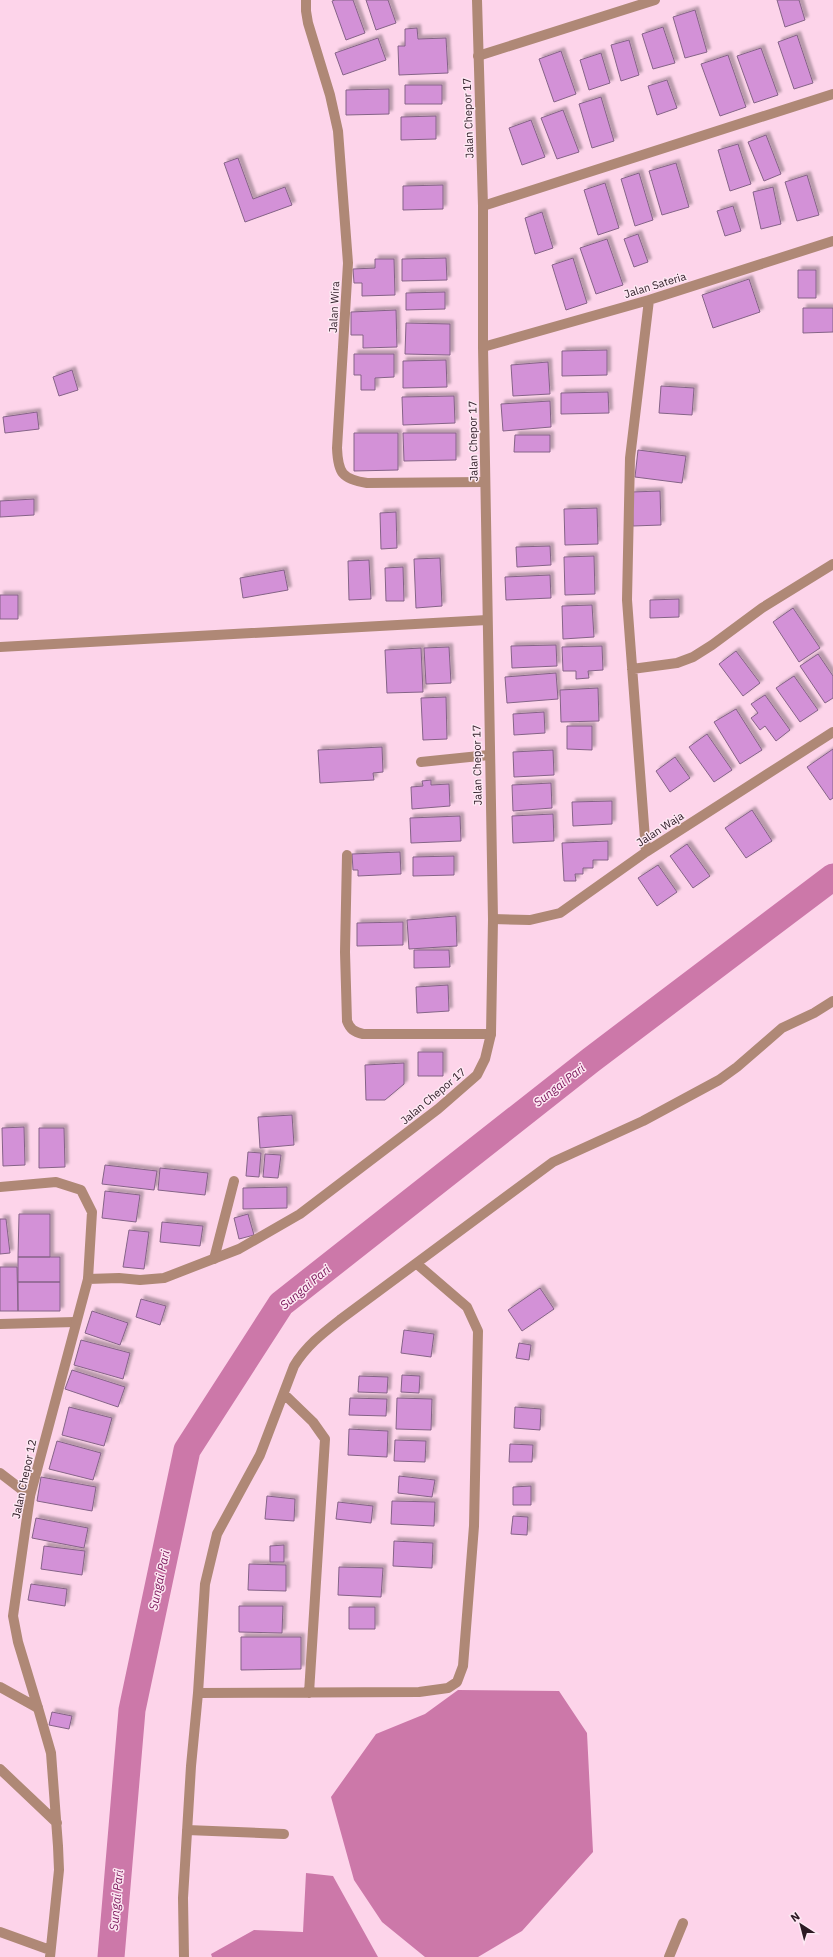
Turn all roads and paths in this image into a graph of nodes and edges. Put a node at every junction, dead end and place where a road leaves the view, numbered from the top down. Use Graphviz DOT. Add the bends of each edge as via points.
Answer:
graph roads {
  1 [pos="306,0"];
  2 [pos="477,0"];
  3 [pos="655,0"];
  4 [pos="478,56"];
  5 [pos="833,94"];
  6 [pos="483,206"];
  7 [pos="833,241"];
  8 [pos="649,300"];
  9 [pos="483,348"];
  10 [pos="485,482"];
  11 [pos="833,564"];
  12 [pos="487,620"];
  13 [pos="0,647"];
  14 [pos="632,669"];
  15 [pos="833,732"];
  16 [pos="489,755"];
  17 [pos="421,762"];
  18 [pos="646,852"];
  19 [pos="347,855"];
  20 [pos="493,920"];
  21 [pos="833,1001"];
  22 [pos="492,1034"];
  23 [pos="234,1181"];
  24 [pos="0,1187"];
  25 [pos="214,1259"];
  26 [pos="416,1264"];
  27 [pos="88,1280"];
  28 [pos="75,1322"];
  29 [pos="0,1324"];
  30 [pos="284,1394"];
  31 [pos="0,1473"];
  32 [pos="30,1496"];
  33 [pos="0,1687"];
  34 [pos="198,1693"];
  35 [pos="309,1693"];
  36 [pos="38,1708"];
  37 [pos="2,1772"];
  38 [pos="57,1823"];
  39 [pos="187,1830"];
  40 [pos="284,1834"];
  41 [pos="683,1922"];
  42 [pos="0,1932"];
  43 [pos="50,1954"];
  44 [pos="184,1957"];
  45 [pos="669,1957"];
  1 -- 10 [label="street, Jalan Wira" via="308,23 338,131 348,263 337,448 340,467 346,478 367,483"];
  2 -- 4 [label="street, Jalan Chepor 17"];
  3 -- 4 [label="street"];
  4 -- 6 [label="street, Jalan Chepor 17"];
  5 -- 6 [label="street"];
  6 -- 9 [label="street, Jalan Chepor 17"];
  7 -- 8 [label="street, Jalan Sateria"];
  8 -- 9 [label="street, Jalan Sateria"];
  8 -- 14 [label="street" via="630,458 627,600"];
  9 -- 10 [label="street, Jalan Chepor 17"];
  10 -- 12 [label="street, Jalan Chepor 17"];
  11 -- 14 [label="street" via="762,608 693,657"];
  12 -- 13 [label="street"];
  12 -- 16 [label="street, Jalan Chepor 17"];
  14 -- 18 [label="street"];
  15 -- 18 [label="street, Jalan Waja"];
  16 -- 17 [label="street"];
  16 -- 20 [label="street, Jalan Chepor 17"];
  18 -- 20 [label="street, Jalan Waja" via="560,913 530,920"];
  19 -- 22 [label="street" via="345,952 347,1021 352,1030 363,1034"];
  20 -- 22 [label="street, Jalan Chepor 17"];
  21 -- 26 [label="street" via="782,1028 737,1068 719,1080 643,1121 553,1162"];
  22 -- 25 [label="street, Jalan Chepor 17" via="485,1059 477,1075 438,1109 300,1214 258,1240"];
  23 -- 25 [label="street"];
  24 -- 27 [label="street, Jalan Chepor 12" via="56,1182 81,1190 92,1212"];
  25 -- 27 [label="street, Jalan Chepor 17" via="156,1280"];
  26 -- 30 [label="street" via="346,1314 308,1346 294,1366"];
  26 -- 35 [label="street" via="467,1307 478,1331 474,1526 463,1666 458,1682 448,1688 419,1692"];
  27 -- 28 [label="street, Jalan Chepor 12"];
  28 -- 29 [label="street"];
  28 -- 32 [label="street, Jalan Chepor 12"];
  30 -- 34 [label="street" via="260,1455 217,1534 210,1556 205,1584"];
  30 -- 35 [label="street" via="314,1422 325,1439"];
  31 -- 32 [label="street"];
  32 -- 36 [label="street, Jalan Chepor 12" via="13,1616"];
  33 -- 36 [label="street"];
  34 -- 35 [label="street"];
  34 -- 39 [label="street"];
  36 -- 38 [label="street, Jalan Chepor 12" via="51,1753"];
  37 -- 38 [label="street"];
  38 -- 43 [label="street, Jalan Chepor 12" via="59,1870"];
  39 -- 40 [label="street"];
  39 -- 44 [label="street"];
  41 -- 45 [label="street"];
  42 -- 43 [label="street"];
}
